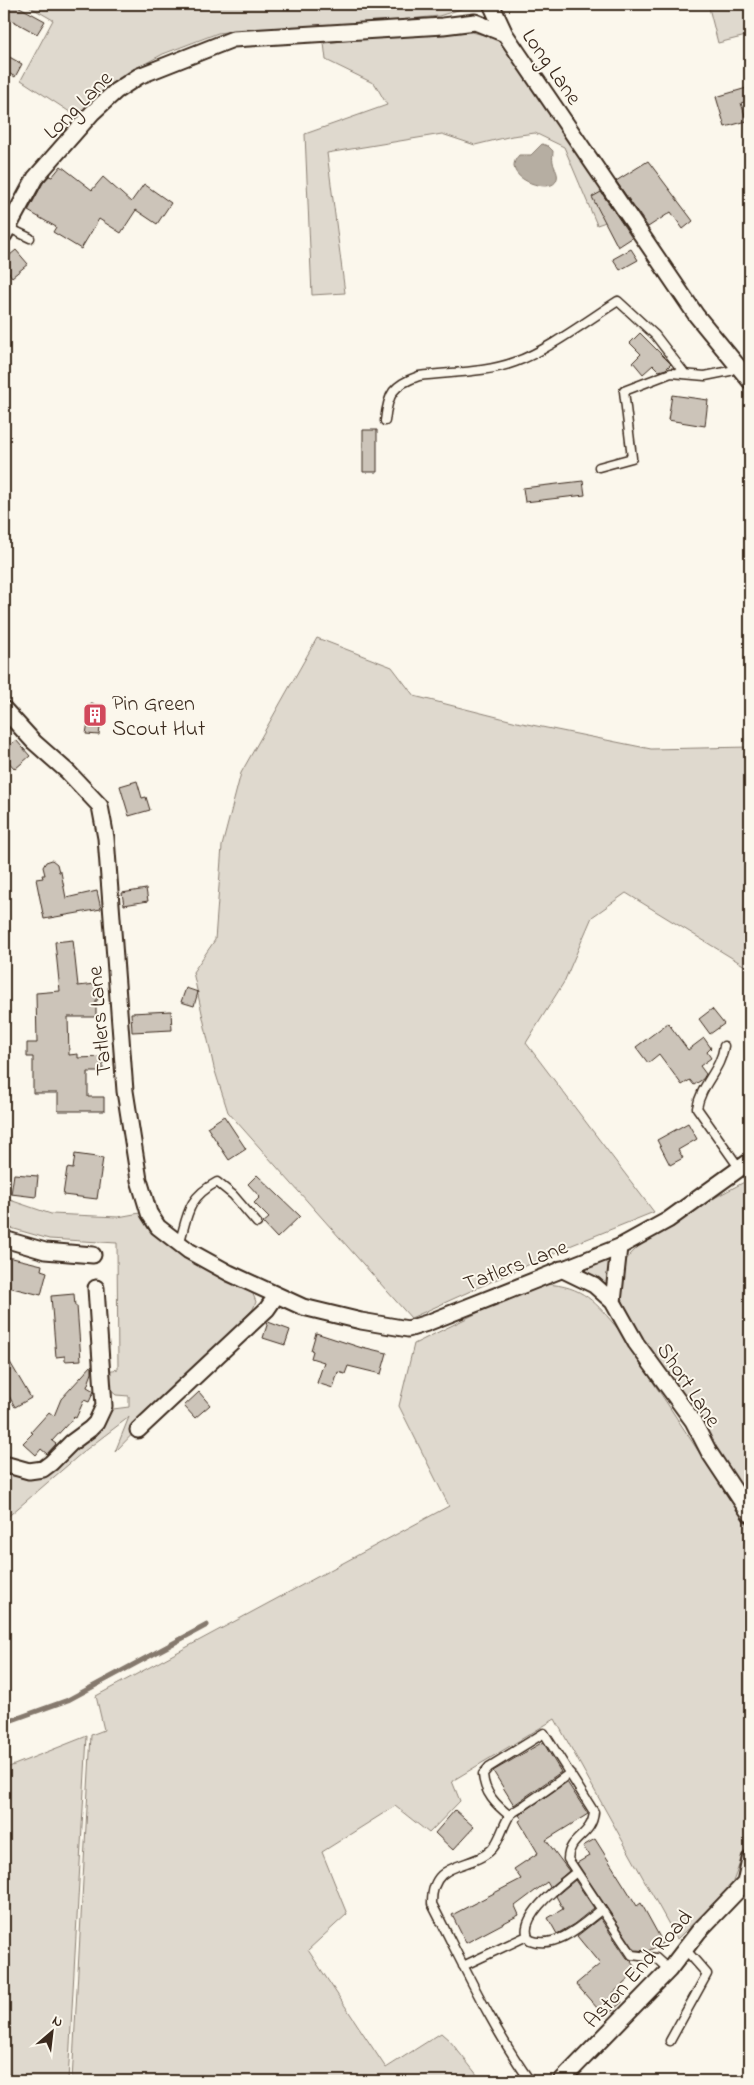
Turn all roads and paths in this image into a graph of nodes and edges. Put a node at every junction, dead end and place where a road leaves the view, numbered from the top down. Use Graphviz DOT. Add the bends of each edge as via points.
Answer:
graph roads {
  1 [pos="490,4"];
  2 [pos="505,34"];
  3 [pos="6,231"];
  4 [pos="30,238"];
  5 [pos="738,364"];
  6 [pos="684,374"];
  7 [pos="750,381"];
  8 [pos="385,421"];
  9 [pos="599,468"];
  10 [pos="4,708"];
  11 [pos="724,1046"];
  12 [pos="745,1165"];
  13 [pos="257,1223"];
  14 [pos="4,1239"];
  15 [pos="179,1245"];
  16 [pos="619,1247"];
  17 [pos="93,1256"];
  18 [pos="561,1269"];
  19 [pos="96,1288"];
  20 [pos="276,1296"];
  21 [pos="613,1302"];
  22 [pos="138,1430"];
  23 [pos="4,1464"];
  24 [pos="750,1514"];
  25 [pos="570,1773"];
  26 [pos="510,1816"];
  27 [pos="750,1859"];
  28 [pos="575,1873"];
  29 [pos="748,1886"];
  30 [pos="601,1910"];
  31 [pos="527,1936"];
  32 [pos="685,1949"];
  33 [pos="464,1966"];
  34 [pos="669,1970"];
  35 [pos="670,2041"];
  36 [pos="530,2081"];
  37 [pos="561,2081"];
  1 -- 2 [label="street"];
  2 -- 3 [label="street, Long Lane" via="475,22 233,39 164,65 116,91 92,113 36,178"];
  2 -- 5 [label="street, Long Lane" via="696,315"];
  3 -- 4 [label="lane"];
  5 -- 6 [label="lane" via="730,370 705,376"];
  5 -- 7 [label="street, Long Lane"];
  6 -- 8 [label="lane" via="655,335 618,301 517,362 500,367 419,376 399,384 387,401"];
  6 -- 9 [label="lane" via="671,373 624,391 632,458"];
  10 -- 15 [label="street, Tatlers Lane" via="100,806 106,838 125,1091 139,1180 149,1213 158,1227"];
  11 -- 12 [label="lane" via="722,1056 699,1094 697,1108"];
  12 -- 16 [label="street, Tatlers Lane" via="668,1220"];
  13 -- 15 [label="lane" via="217,1182 202,1190 191,1204"];
  14 -- 17 [label="street" via="45,1251"];
  15 -- 20 [label="street, Tatlers Lane"];
  16 -- 18 [label="street, Tatlers Lane"];
  16 -- 21 [label="street"];
  18 -- 20 [label="street, Tatlers Lane" via="408,1329 303,1308"];
  18 -- 21 [label="street, Short Lane" via="594,1285"];
  19 -- 23 [label="street" via="104,1406 101,1415 90,1430 43,1469 29,1471"];
  20 -- 22 [label="street" via="267,1309"];
  21 -- 24 [label="street, Short Lane" via="636,1343 693,1421 709,1452"];
  25 -- 26 [label="lane"];
  25 -- 26 [label="lane" via="544,1733 489,1768 484,1774 486,1790 495,1804"];
  25 -- 28 [label="lane" via="594,1812 591,1827 571,1844 568,1851 568,1860"];
  26 -- 33 [label="lane" via="491,1850 447,1871 432,1889 432,1904"];
  27 -- 29 [label="street"];
  28 -- 30 [label="lane"];
  28 -- 31 [label="lane" via="545,1900 529,1920"];
  29 -- 32 [label="street, Aston End Road" via="699,1931"];
  30 -- 31 [label="lane" via="570,1933 547,1944 530,1940"];
  30 -- 34 [label="lane" via="632,1955 656,1958"];
  31 -- 33 [label="lane"];
  32 -- 34 [label="street, Aston End Road"];
  32 -- 35 [label="lane" via="707,1974"];
  33 -- 36 [label="lane" via="509,2052"];
  34 -- 37 [label="street, Aston End Road"];
}
